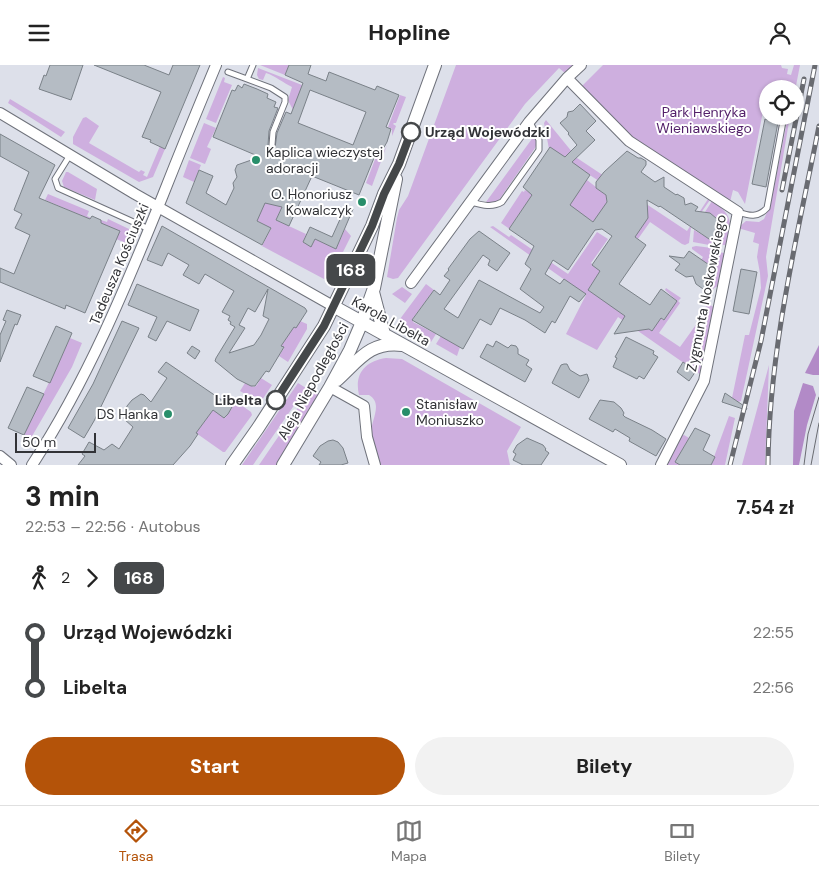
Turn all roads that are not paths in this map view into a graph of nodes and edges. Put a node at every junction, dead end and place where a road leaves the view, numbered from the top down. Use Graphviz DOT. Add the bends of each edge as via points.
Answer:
graph roads {
  1 [pos="216,65"];
  2 [pos="253,65"];
  3 [pos="436,65"];
  4 [pos="582,65"];
  5 [pos="228,72"];
  6 [pos="567,78"];
  7 [pos="247,79"];
  8 [pos="0,113"];
  9 [pos="529,122"];
  10 [pos="782,125"];
  11 [pos="272,145"];
  12 [pos="70,155"];
  13 [pos="399,164"];
  14 [pos="471,202"];
  15 [pos="158,207"];
  16 [pos="738,212"];
  17 [pos="149,229"];
  18 [pos="410,283"];
  19 [pos="372,292"];
  20 [pos="333,306"];
  21 [pos="362,322"];
  22 [pos="384,334"];
  23 [pos="402,345"];
  24 [pos="330,387"];
  25 [pos="0,456"];
  26 [pos="11,465"];
  27 [pos="32,465"];
  28 [pos="232,465"];
  29 [pos="283,465"];
  30 [pos="375,465"];
  31 [pos="620,465"];
  32 [pos="661,465"];
  1 -- 15 [label="street, Tadeusza Kościuszki"];
  2 -- 7 [label="lane"];
  3 -- 13 [label="street, Aleja Niepodległości"];
  4 -- 6 [label="street"];
  5 -- 7 [label="lane"];
  6 -- 9 [label="street"];
  6 -- 16 [label="street, Zygmunta Noskowskiego" via="629,141"];
  7 -- 11 [label="lane" via="285,97"];
  8 -- 12 [label="street, Karola Libelta"];
  9 -- 14 [label="street"];
  9 -- 14 [label="lane" via="539,140 539,150 502,202 496,206 484,206"];
  10 -- 16 [label="lane" via="766,208 762,214 754,216"];
  12 -- 15 [label="street, Karola Libelta"];
  12 -- 17 [label="lane" via="55,179 58,188"];
  13 -- 19 [label="street, Aleja Niepodległości"];
  13 -- 20 [label="street, Aleja Niepodległości"];
  14 -- 18 [label="street"];
  15 -- 17 [label="street, Tadeusza Kościuszki"];
  15 -- 20 [label="street, Karola Libelta"];
  16 -- 32 [label="street, Zygmunta Noskowskiego" via="704,381"];
  17 -- 27 [label="street, Tadeusza Kościuszki" via="86,374"];
  19 -- 21 [label="street, Aleja Niepodległości"];
  19 -- 22 [label="street"];
  20 -- 21 [label="street, Karola Libelta"];
  20 -- 28 [label="street, Aleja Niepodległości" via="321,331"];
  21 -- 22 [label="street, Karola Libelta"];
  21 -- 24 [label="street, Aleja Niepodległości"];
  22 -- 23 [label="street, Karola Libelta"];
  23 -- 24 [label="street" via="379,346 369,351"];
  23 -- 31 [label="street, Karola Libelta"];
  24 -- 29 [label="street, Aleja Niepodległości"];
  24 -- 30 [label="street" via="364,407 367,437"];
  25 -- 26 [label="street"];
}
